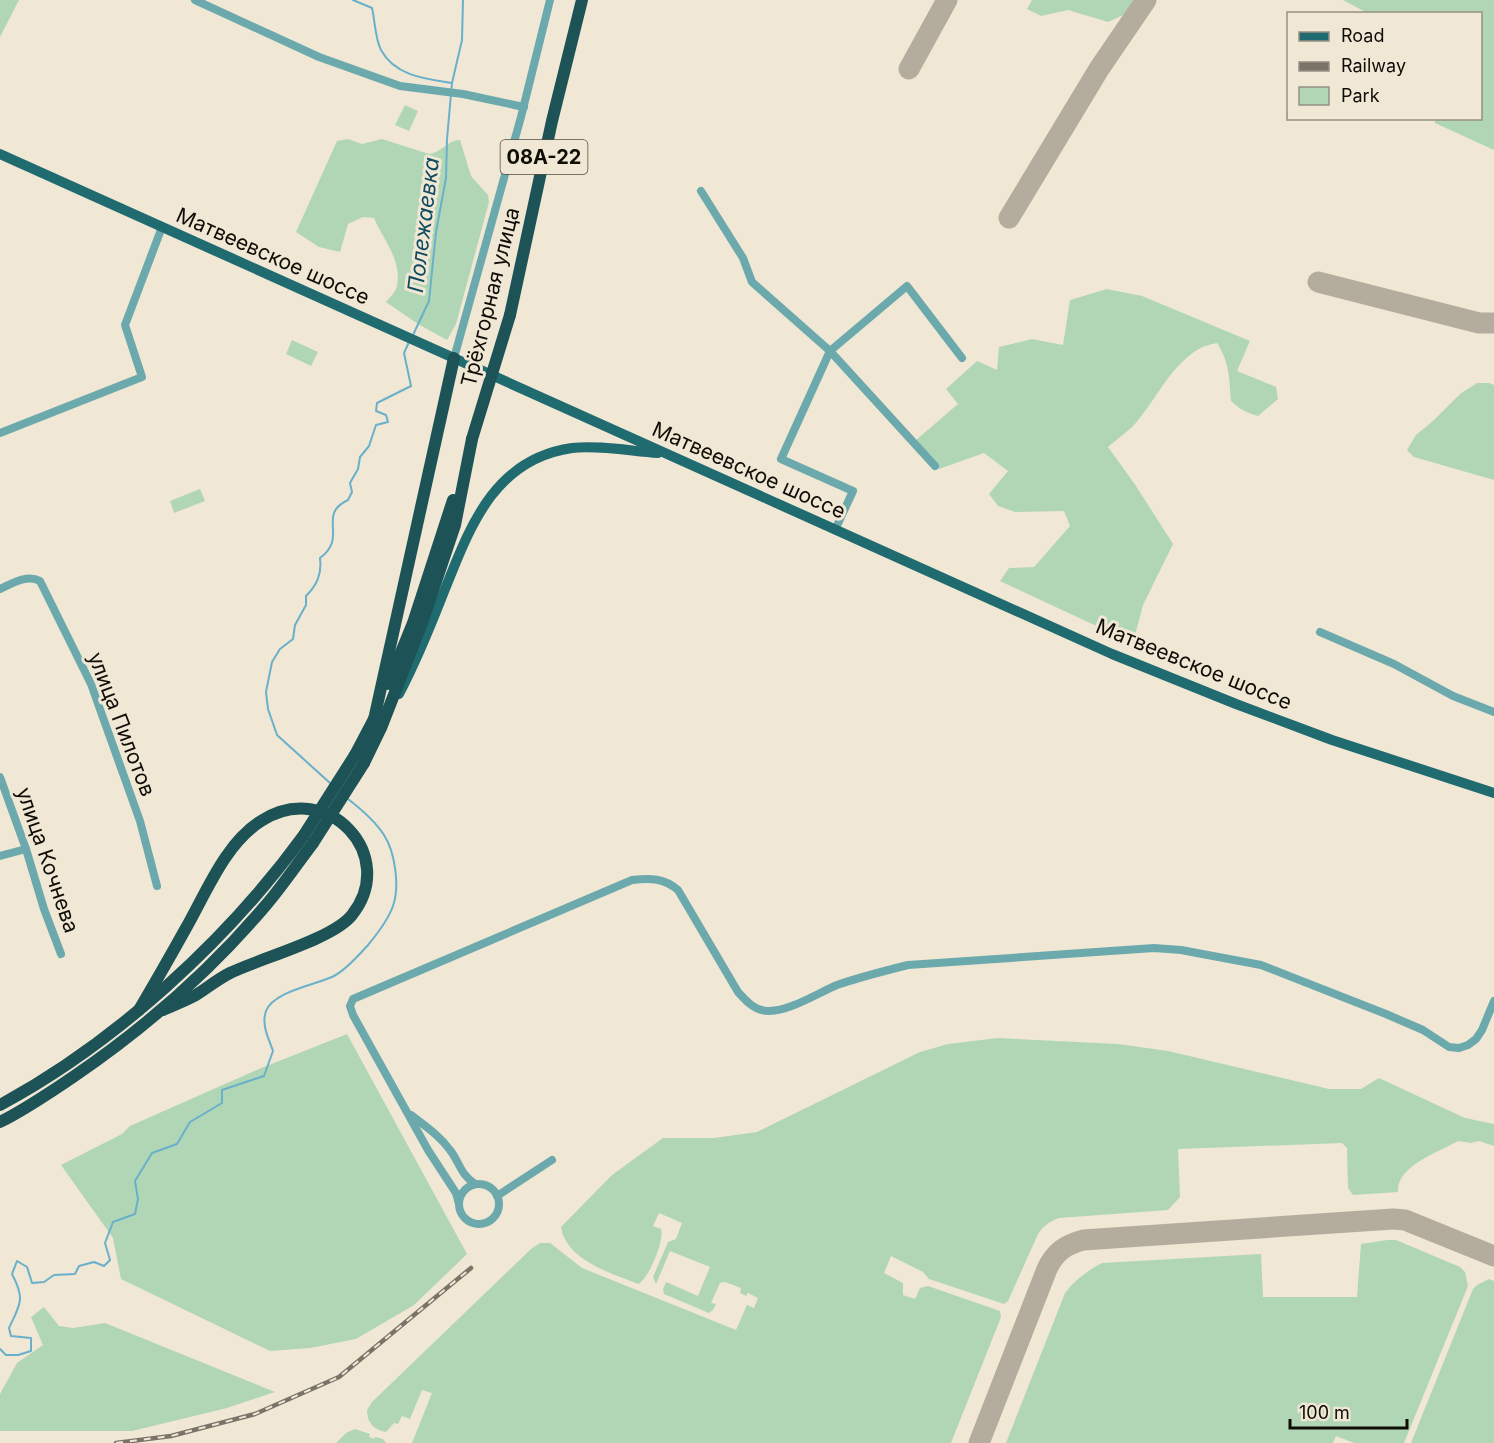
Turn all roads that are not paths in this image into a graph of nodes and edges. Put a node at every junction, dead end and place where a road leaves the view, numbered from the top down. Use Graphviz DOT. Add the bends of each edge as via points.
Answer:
graph roads {
  1 [pos="195,0"];
  2 [pos="550,0"];
  3 [pos="582,0"];
  4 [pos="524,106"];
  5 [pos="0,154"];
  6 [pos="700,191"];
  7 [pos="162,227"];
  8 [pos="830,351"];
  9 [pos="454,358"];
  10 [pos="962,358"];
  11 [pos="0,433"];
  12 [pos="667,454"];
  13 [pos="935,466"];
  14 [pos="835,530"];
  15 [pos="0,588"];
  16 [pos="1320,632"];
  17 [pos="1494,712"];
  18 [pos="377,726"];
  19 [pos="0,777"];
  20 [pos="1494,793"];
  21 [pos="309,839"];
  22 [pos="26,849"];
  23 [pos="0,856"];
  24 [pos="157,886"];
  25 [pos="61,954"];
  26 [pos="1494,1001"];
  27 [pos="139,1010"];
  28 [pos="163,1010"];
  29 [pos="0,1105"];
  30 [pos="406,1111"];
  31 [pos="0,1122"];
  32 [pos="552,1160"];
  33 [pos="475,1184"];
  34 [pos="497,1196"];
  35 [pos="459,1204"];
  1 -- 4 [label="street" via="353,71 400,86"];
  2 -- 4 [label="street"];
  3 -- 18 [label="highway, Трёхгорная улица / 08А-22, bridge" via="510,315 472,439 454,525 422,623"];
  4 -- 9 [label="street"];
  5 -- 7 [label="main road, Матвеевское шоссе"];
  6 -- 8 [label="street" via="743,258 752,282"];
  7 -- 9 [label="main road, Матвеевское шоссе"];
  7 -- 11 [label="street" via="124,325 142,376"];
  8 -- 10 [label="street" via="907,286"];
  8 -- 13 [label="street"];
  8 -- 14 [label="street" via="781,459 853,491"];
  9 -- 12 [label="main road, Матвеевское шоссе"];
  9 -- 18 [label="highway"];
  12 -- 14 [label="main road, Матвеевское шоссе"];
  12 -- 18 [label="main road" via="573,448 536,460 502,482 477,515 415,664"];
  14 -- 20 [label="main road, Матвеевское шоссе" via="1112,654 1236,704"];
  15 -- 24 [label="street, улица Пилотов" via="25,578 40,581 91,684 140,821"];
  16 -- 17 [label="street"];
  18 -- 21 [label="highway, bridge"];
  19 -- 22 [label="street, улица Кочнева"];
  21 -- 27 [label="highway" via="206,949"];
  21 -- 28 [label="highway" via="267,904"];
  22 -- 23 [label="street"];
  22 -- 25 [label="street, улица Кочнева"];
  26 -- 30 [label="street" via="1476,1039 1459,1048 1449,1047 1423,1030 1261,965 1181,950 1146,948 908,965 874,973 769,1011 757,1009 738,992 678,890 669,882 646,878 632,880 353,999 353,1014"];
  27 -- 28 [label="highway" via="214,876 244,834 278,812 296,808 321,810 346,825 362,849 366,866 361,903 351,917 325,935 241,968"];
  27 -- 29 [label="highway" via="83,1053"];
  28 -- 31 [label="highway" via="101,1058"];
  30 -- 33 [label="street" via="434,1131 465,1177"];
  30 -- 35 [label="street"];
  32 -- 34 [label="street"];
  33 -- 34 [label="street" via="488,1186"];
  33 -- 35 [label="street" via="464,1192"];
  34 -- 35 [label="street" via="496,1214 481,1224 464,1217"];
}
